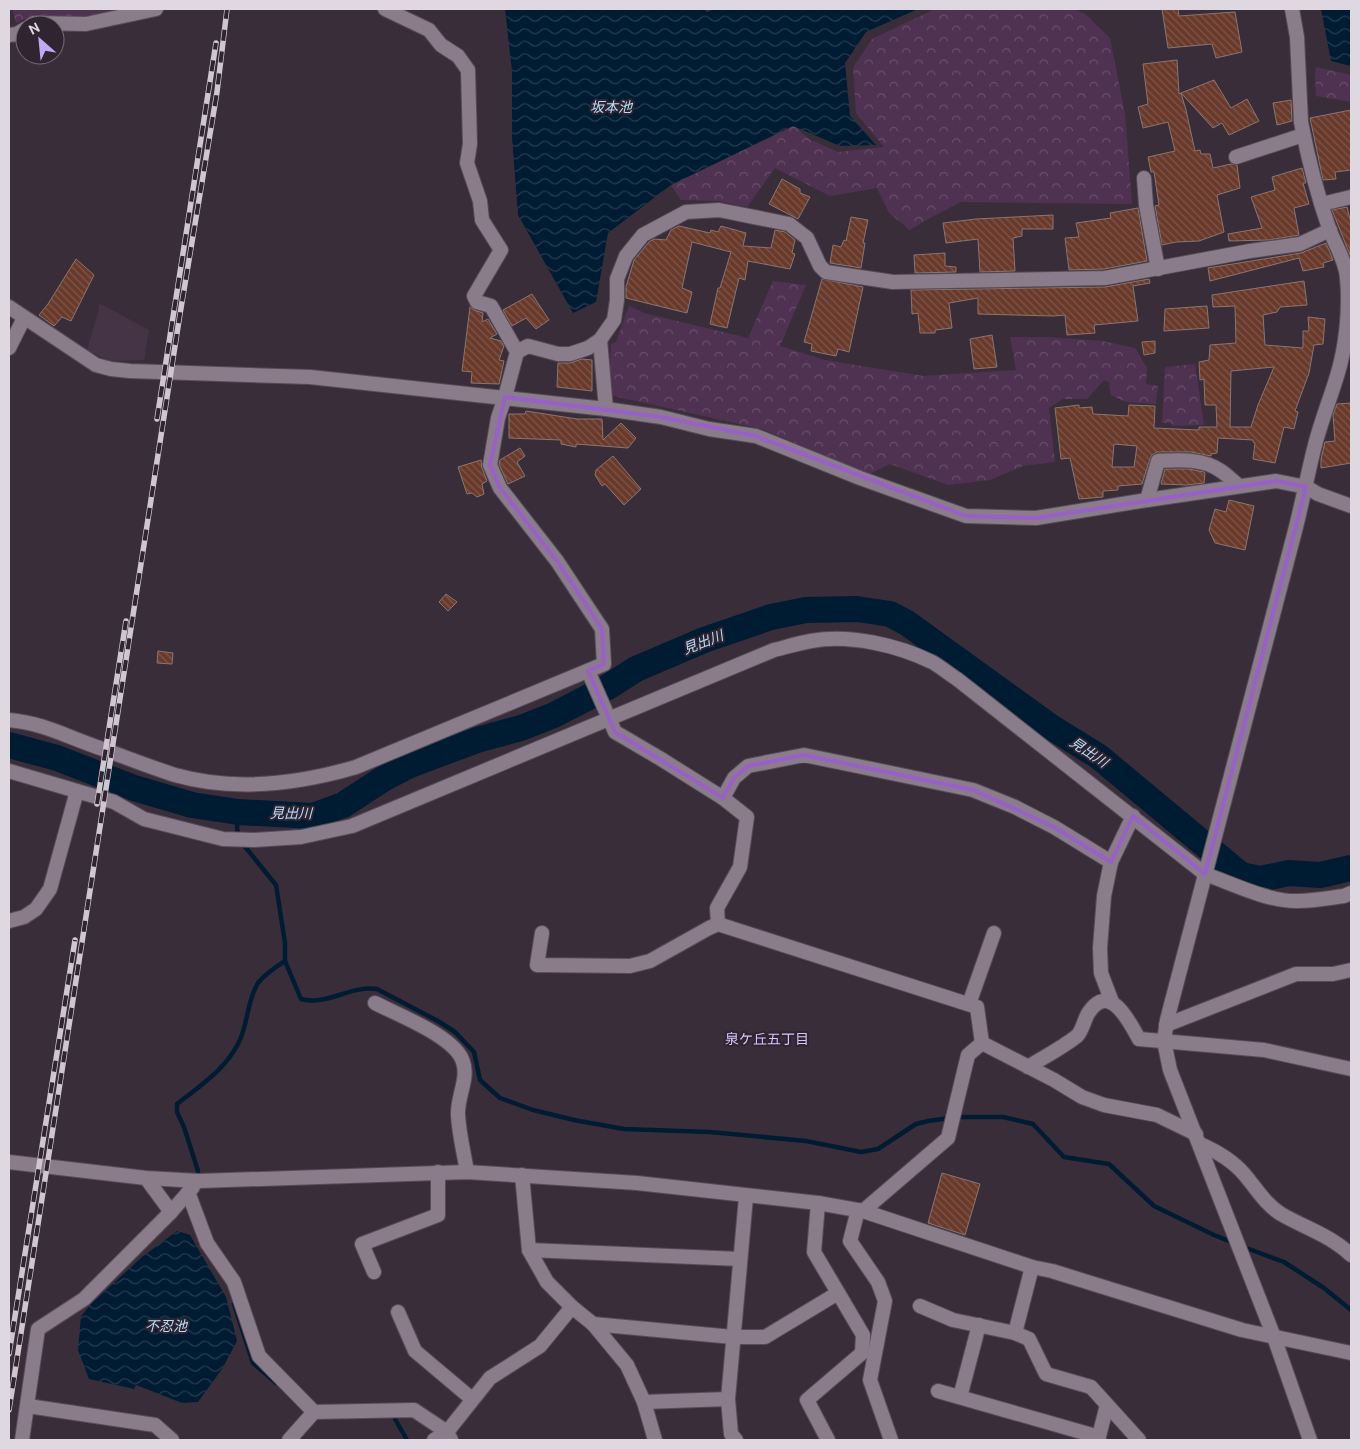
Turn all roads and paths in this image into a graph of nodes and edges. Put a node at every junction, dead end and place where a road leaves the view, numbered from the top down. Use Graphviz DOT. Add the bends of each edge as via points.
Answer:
graph roads {
  1 [pos="156,9"];
  2 [pos="385,9"];
  3 [pos="1292,9"];
  4 [pos="65,24"];
  5 [pos="1304,135"];
  6 [pos="1236,156"];
  7 [pos="1144,178"];
  8 [pos="1351,197"];
  9 [pos="1322,204"];
  10 [pos="1330,230"];
  11 [pos="1158,269"];
  12 [pos="9,307"];
  13 [pos="24,318"];
  14 [pos="600,340"];
  15 [pos="9,348"];
  16 [pos="516,352"];
  17 [pos="505,397"];
  18 [pos="606,409"];
  19 [pos="1239,486"];
  20 [pos="1306,487"];
  21 [pos="1147,500"];
  22 [pos="1351,506"];
  23 [pos="588,672"];
  24 [pos="9,720"];
  25 [pos="609,720"];
  26 [pos="9,771"];
  27 [pos="77,791"];
  28 [pos="724,798"];
  29 [pos="1133,816"];
  30 [pos="1111,862"];
  31 [pos="1205,874"];
  32 [pos="1351,893"];
  33 [pos="9,921"];
  34 [pos="718,924"];
  35 [pos="542,933"];
  36 [pos="994,933"];
  37 [pos="1351,970"];
  38 [pos="1112,1002"];
  39 [pos="375,1003"];
  40 [pos="969,1004"];
  41 [pos="1166,1025"];
  42 [pos="1164,1041"];
  43 [pos="982,1043"];
  44 [pos="1028,1067"];
  45 [pos="1351,1069"];
  46 [pos="1198,1138"];
  47 [pos="9,1162"];
  48 [pos="438,1172"];
  49 [pos="467,1172"];
  50 [pos="522,1174"];
  51 [pos="146,1178"];
  52 [pos="199,1181"];
  53 [pos="188,1192"];
  54 [pos="746,1197"];
  55 [pos="818,1204"];
  56 [pos="861,1210"];
  57 [pos="171,1212"];
  58 [pos="529,1250"];
  59 [pos="1351,1255"];
  60 [pos="740,1260"];
  61 [pos="1032,1267"];
  62 [pos="374,1272"];
  63 [pos="838,1293"];
  64 [pos="920,1306"];
  65 [pos="572,1308"];
  66 [pos="398,1312"];
  67 [pos="593,1324"];
  68 [pos="979,1325"];
  69 [pos="1014,1333"];
  70 [pos="733,1337"];
  71 [pos="1274,1337"];
  72 [pos="1351,1353"];
  73 [pos="938,1391"];
  74 [pos="960,1397"];
  75 [pos="472,1399"];
  76 [pos="728,1399"];
  77 [pos="644,1402"];
  78 [pos="1107,1405"];
  79 [pos="28,1406"];
  80 [pos="314,1412"];
  81 [pos="449,1436"];
  82 [pos="730,1438"];
  83 [pos="1098,1438"];
  84 [pos="22,1440"];
  85 [pos="172,1440"];
  86 [pos="289,1440"];
  87 [pos="434,1440"];
  88 [pos="655,1440"];
  89 [pos="828,1440"];
  90 [pos="891,1440"];
  91 [pos="1139,1440"];
  92 [pos="1310,1440"];
  1 -- 4 [label="street" via="86,24"];
  2 -- 16 [label="street" via="429,30 441,45 458,56 468,70 470,144 467,163 480,201 482,220 501,250 474,296 477,302 491,306"];
  3 -- 5 [label="street"];
  5 -- 6 [label="street"];
  5 -- 9 [label="street"];
  7 -- 11 [label="street"];
  8 -- 9 [label="street"];
  9 -- 10 [label="street"];
  10 -- 11 [label="street" via="1300,244"];
  10 -- 20 [label="street" via="1347,277 1346,331 1338,376 1315,444"];
  11 -- 14 [label="street" via="1105,278 893,282 826,272 807,238 789,224 719,210 686,212 643,235 626,256 617,279 614,320"];
  12 -- 13 [label="street"];
  13 -- 15 [label="street"];
  13 -- 17 [label="street" via="96,365 111,369 310,377"];
  14 -- 16 [label="street" via="570,354 528,346"];
  14 -- 18 [label="street"];
  16 -- 17 [label="street"];
  17 -- 18 [label="street"];
  17 -- 23 [label="street" via="490,465 500,488 557,561 602,629 604,664"];
  18 -- 21 [label="street" via="756,436 966,516 1036,518"];
  19 -- 20 [label="street" via="1276,481"];
  19 -- 21 [label="street"];
  19 -- 21 [label="street" via="1220,470 1206,464 1182,460 1158,462"];
  20 -- 22 [label="street"];
  20 -- 31 [label="street"];
  23 -- 24 [label="street" via="356,767 300,780 249,786 176,775 58,731"];
  23 -- 25 [label="street"];
  25 -- 27 [label="street" via="352,826 301,837 222,839 144,819 114,802"];
  25 -- 28 [label="street" via="615,732"];
  25 -- 29 [label="street" via="774,650 812,640 843,639 868,643 905,651 933,663"];
  26 -- 27 [label="street"];
  27 -- 33 [label="street" via="50,889 36,909"];
  28 -- 30 [label="street" via="734,778 748,766 804,755 974,790 1054,826"];
  28 -- 34 [label="street" via="747,817 740,866 717,908"];
  29 -- 30 [label="street"];
  29 -- 31 [label="street"];
  30 -- 38 [label="street" via="1104,896 1100,948 1101,973"];
  31 -- 32 [label="street" via="1278,899 1297,901"];
  31 -- 41 [label="street"];
  34 -- 35 [label="street" via="650,961 630,966 537,965"];
  34 -- 40 [label="street"];
  36 -- 40 [label="street"];
  37 -- 41 [label="street" via="1333,974 1296,974"];
  38 -- 42 [label="street" via="1123,1012 1139,1039"];
  38 -- 44 [label="street" via="1101,1002 1095,1006 1089,1011 1078,1034"];
  39 -- 49 [label="street" via="438,1035 454,1047 463,1061 465,1073 458,1114"];
  40 -- 43 [label="street" via="977,1006"];
  41 -- 42 [label="street"];
  42 -- 45 [label="street" via="1264,1050"];
  42 -- 46 [label="street" via="1170,1070"];
  43 -- 44 [label="street"];
  43 -- 56 [label="street" via="968,1055 948,1138"];
  44 -- 46 [label="street" via="1082,1098 1157,1115"];
  46 -- 59 [label="street" via="1243,1172 1280,1213 1322,1233"];
  46 -- 71 [label="street"];
  47 -- 51 [label="street"];
  48 -- 49 [label="street"];
  48 -- 52 [label="street"];
  48 -- 62 [label="street" via="438,1216 362,1244"];
  49 -- 50 [label="street"];
  50 -- 54 [label="street" via="637,1183"];
  50 -- 58 [label="street"];
  51 -- 52 [label="street"];
  51 -- 57 [label="street"];
  52 -- 53 [label="street"];
  53 -- 57 [label="street"];
  53 -- 80 [label="street" via="207,1243 234,1282 259,1356"];
  54 -- 55 [label="street"];
  54 -- 60 [label="street"];
  55 -- 56 [label="street"];
  55 -- 63 [label="street" via="814,1252"];
  56 -- 61 [label="street"];
  56 -- 90 [label="street" via="850,1241 878,1282 886,1301 870,1380"];
  57 -- 79 [label="street" via="84,1299 38,1330"];
  58 -- 60 [label="street"];
  58 -- 65 [label="street" via="548,1282"];
  60 -- 70 [label="street"];
  61 -- 69 [label="street"];
  61 -- 71 [label="street"];
  63 -- 70 [label="street" via="765,1337"];
  63 -- 89 [label="street" via="863,1336 862,1353 807,1400"];
  64 -- 68 [label="street" via="953,1320"];
  65 -- 67 [label="street"];
  65 -- 75 [label="street" via="540,1346 490,1378"];
  66 -- 75 [label="street" via="415,1352"];
  67 -- 70 [label="street"];
  67 -- 77 [label="street" via="627,1365"];
  68 -- 69 [label="street"];
  68 -- 74 [label="street"];
  69 -- 78 [label="street" via="1029,1338 1046,1374 1091,1387"];
  70 -- 76 [label="street"];
  71 -- 72 [label="street"];
  71 -- 92 [label="street"];
  73 -- 74 [label="street"];
  74 -- 83 [label="street"];
  75 -- 81 [label="street"];
  76 -- 77 [label="street"];
  76 -- 82 [label="street"];
  77 -- 88 [label="street"];
  78 -- 83 [label="street"];
  78 -- 91 [label="street"];
  79 -- 84 [label="street"];
  79 -- 85 [label="street" via="155,1425"];
  80 -- 81 [label="street" via="414,1410"];
  80 -- 86 [label="street"];
  81 -- 87 [label="street"];
}
